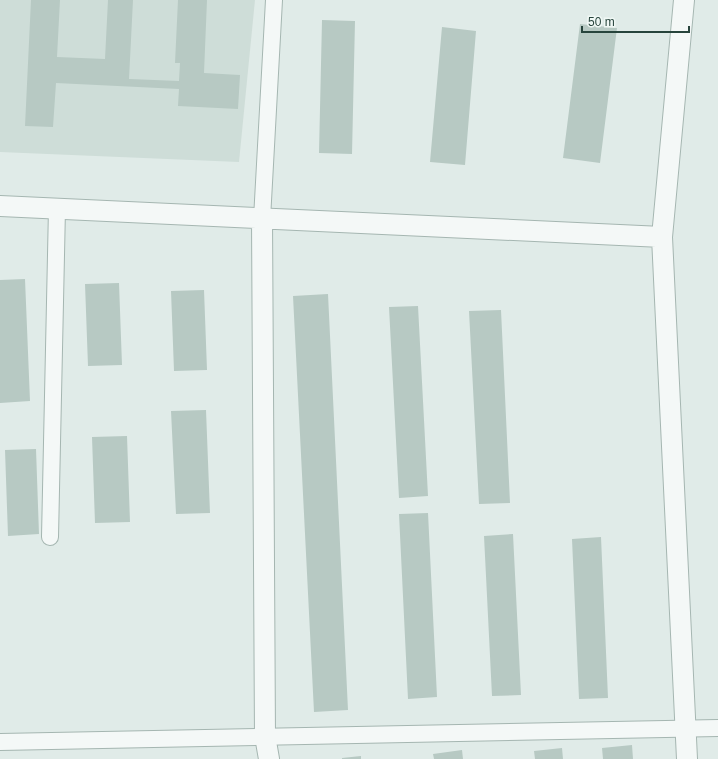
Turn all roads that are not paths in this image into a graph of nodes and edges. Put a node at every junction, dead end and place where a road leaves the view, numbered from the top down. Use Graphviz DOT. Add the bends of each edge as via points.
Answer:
graph roads {
  1 [pos="274,0"];
  2 [pos="684,0"];
  3 [pos="0,206"];
  4 [pos="57,208"];
  5 [pos="262,219"];
  6 [pos="662,237"];
  7 [pos="50,537"];
  8 [pos="718,728"];
  9 [pos="685,729"];
  10 [pos="265,736"];
  11 [pos="0,742"];
  12 [pos="269,759"];
  13 [pos="687,759"];
  1 -- 5 [label="street"];
  2 -- 6 [label="street"];
  3 -- 4 [label="street"];
  4 -- 5 [label="street"];
  4 -- 7 [label="street"];
  5 -- 6 [label="street"];
  5 -- 10 [label="street"];
  6 -- 9 [label="street"];
  8 -- 9 [label="street"];
  9 -- 10 [label="street"];
  9 -- 13 [label="street"];
  10 -- 11 [label="street"];
  10 -- 12 [label="street"];
}
